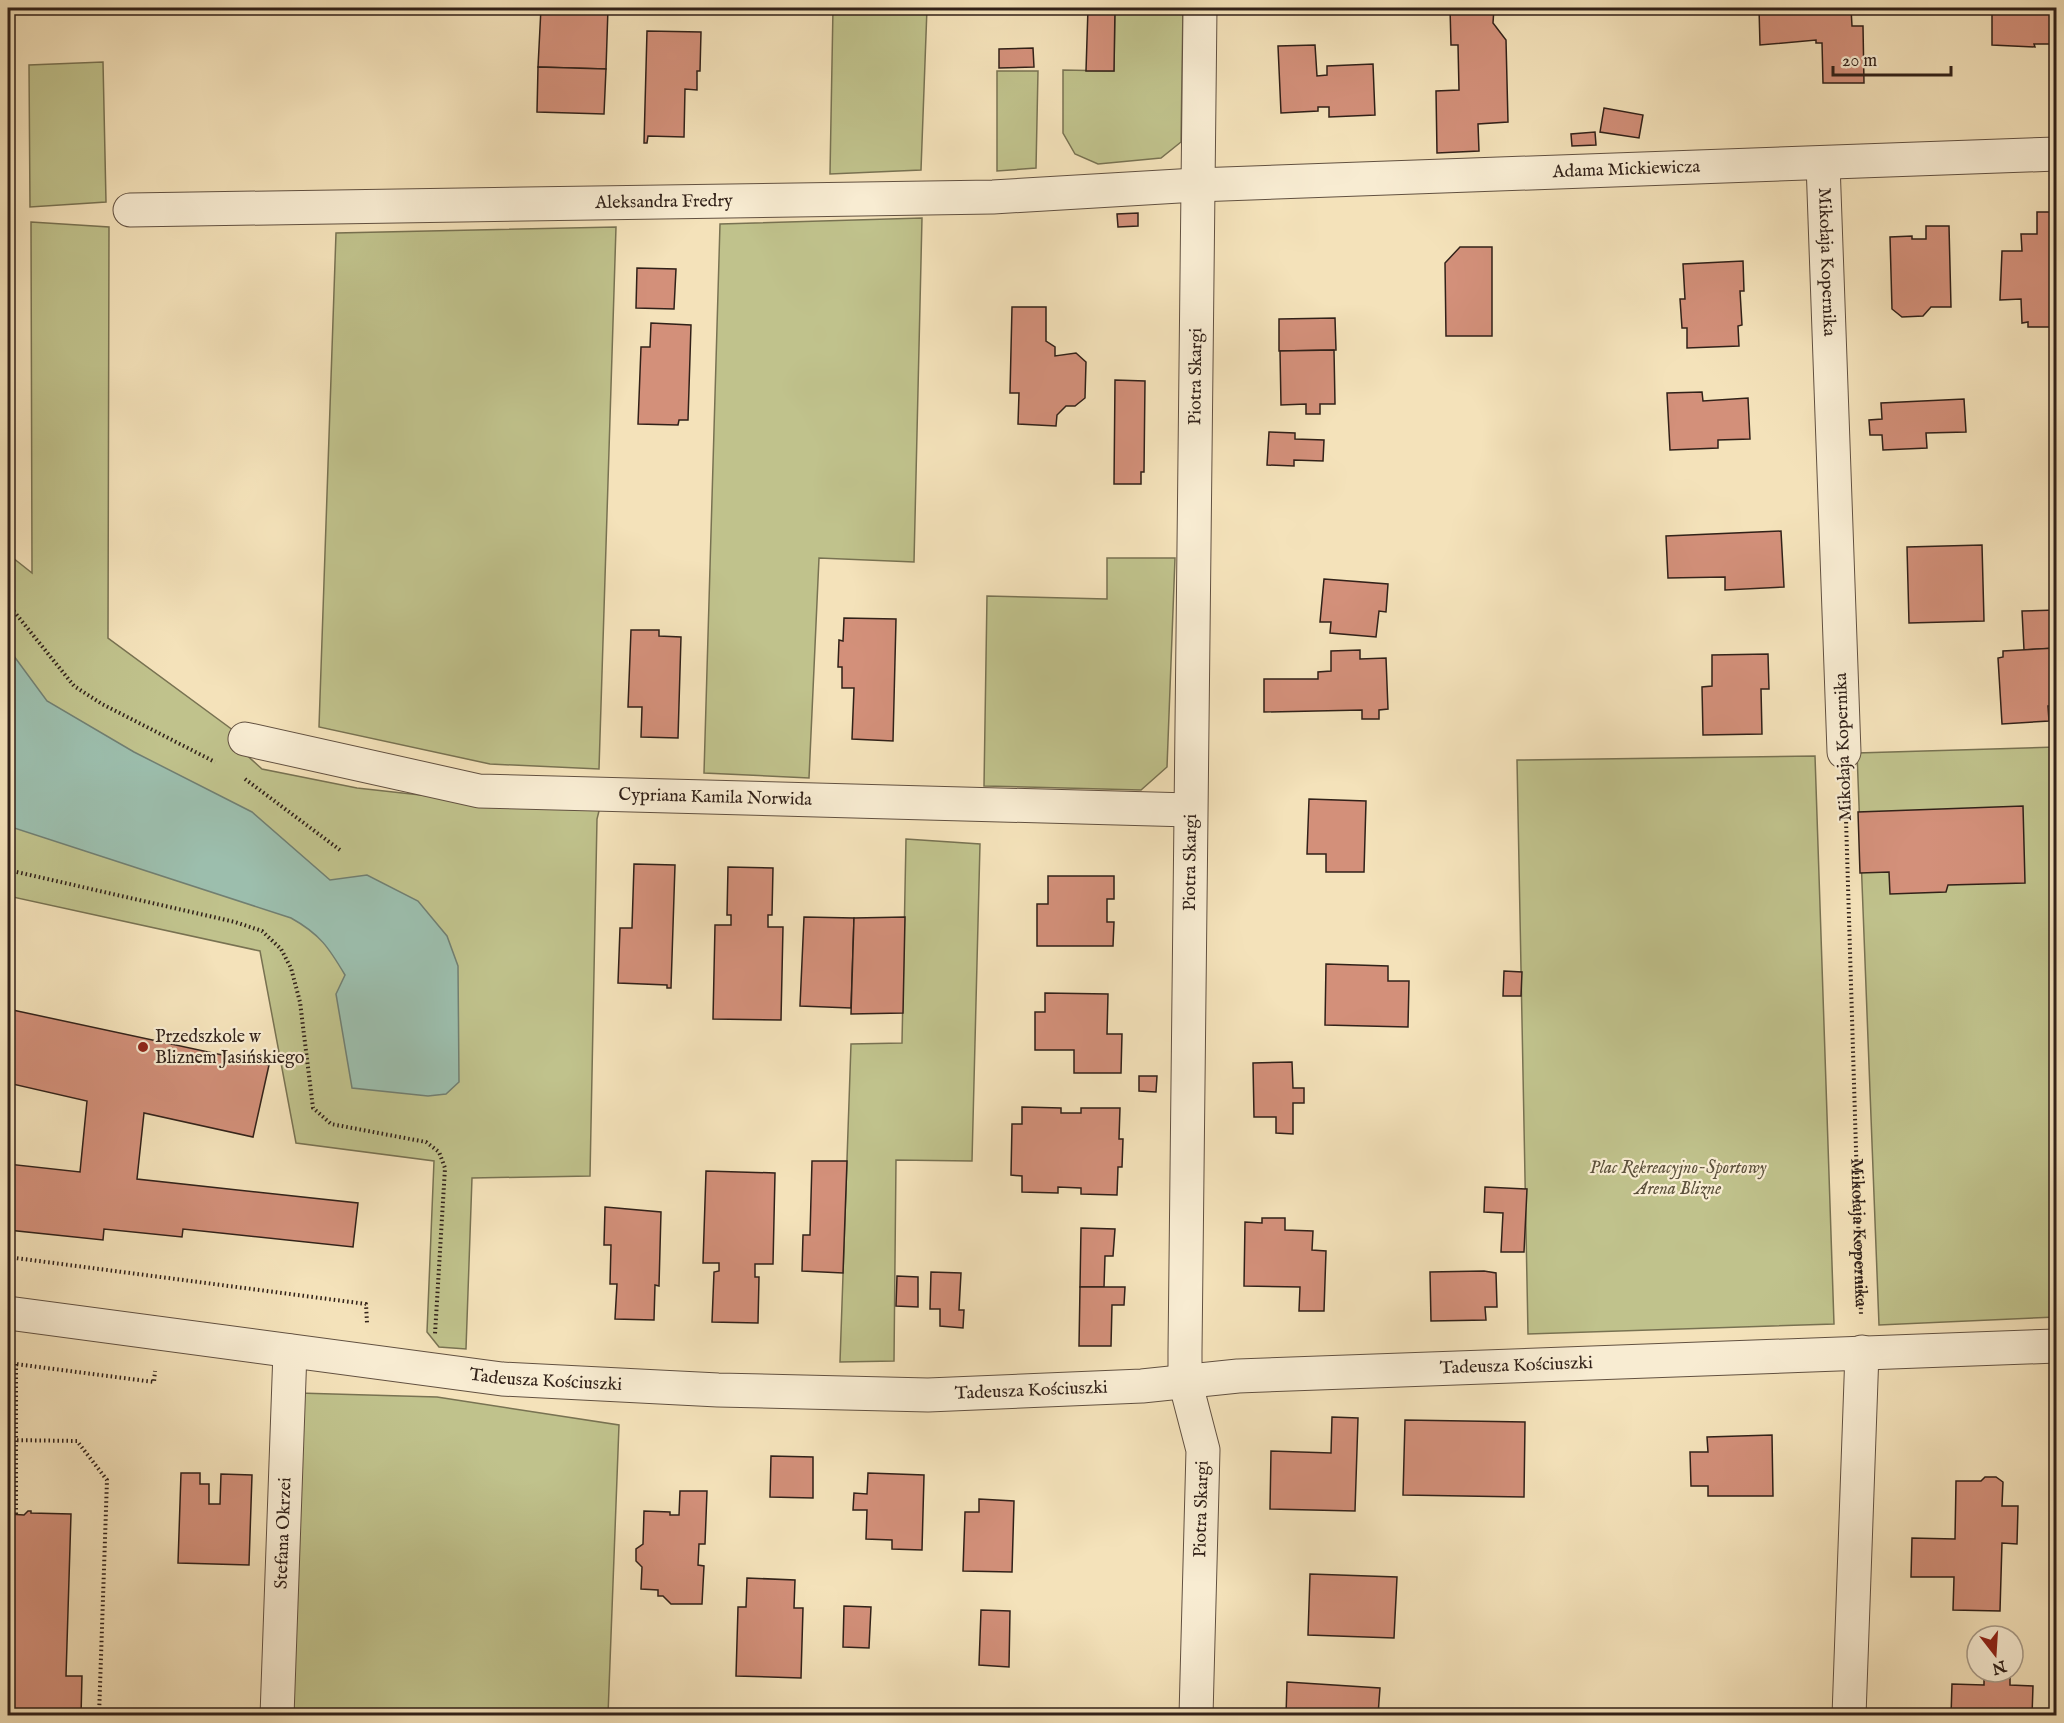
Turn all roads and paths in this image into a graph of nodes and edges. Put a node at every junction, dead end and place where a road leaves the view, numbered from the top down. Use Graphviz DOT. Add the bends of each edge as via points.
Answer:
graph roads {
  1 [pos="1200,8"];
  2 [pos="2056,153"];
  3 [pos="1823,163"];
  4 [pos="1196,185"];
  5 [pos="130,210"];
  6 [pos="8,604"];
  7 [pos="245,739"];
  8 [pos="1844,752"];
  9 [pos="225,768"];
  10 [pos="235,773"];
  11 [pos="1190,810"];
  12 [pos="340,850"];
  13 [pos="8,870"];
  14 [pos="8,1257"];
  15 [pos="8,1313"];
  16 [pos="1861,1320"];
  17 [pos="375,1324"];
  18 [pos="2056,1346"];
  19 [pos="290,1351"];
  20 [pos="1862,1352"];
  21 [pos="8,1363"];
  22 [pos="433,1370"];
  23 [pos="1185,1381"];
  24 [pos="8,1440"];
  25 [pos="16,1440"];
  26 [pos="16,1514"];
  27 [pos="99,1716"];
  28 [pos="277,1716"];
  29 [pos="1196,1716"];
  30 [pos="1849,1716"];
  1 -- 4 [label="street, Piotra Skargi"];
  2 -- 3 [label="street, Adama Mickiewicza"];
  3 -- 4 [label="street, Adama Mickiewicza"];
  3 -- 8 [label="street, Mikołaja Kopernika"];
  4 -- 5 [label="street, Aleksandra Fredry" via="993,197"];
  4 -- 11 [label="street, Piotra Skargi"];
  6 -- 9 [label="path" via="74,686"];
  7 -- 11 [label="street, Cypriana Kamila Norwida" via="479,791"];
  8 -- 16 [label="path, Mikołaja Kopernika"];
  10 -- 12 [label="path"];
  11 -- 23 [label="street, Piotra Skargi"];
  13 -- 22 [label="path" via="235,922 262,931 281,949 291,968 300,1002 313,1108 331,1124 426,1142 439,1152 445,1168"];
  14 -- 17 [label="path" via="366,1304 365,1323"];
  15 -- 19 [label="street, Tadeusza Kościuszki"];
  18 -- 20 [label="street, Tadeusza Kościuszki"];
  19 -- 22 [label="street, Tadeusza Kościuszki"];
  19 -- 28 [label="street, Stefana Okrzei"];
  20 -- 23 [label="street, Tadeusza Kościuszki"];
  20 -- 30 [label="street"];
  21 -- 25 [label="path" via="16,1364"];
  22 -- 23 [label="street, Tadeusza Kościuszki" via="502,1380 928,1395"];
  23 -- 29 [label="street, Piotra Skargi" via="1203,1450"];
  24 -- 25 [label="path"];
  25 -- 26 [label="path"];
  25 -- 27 [label="path" via="77,1441 107,1480"];
}
